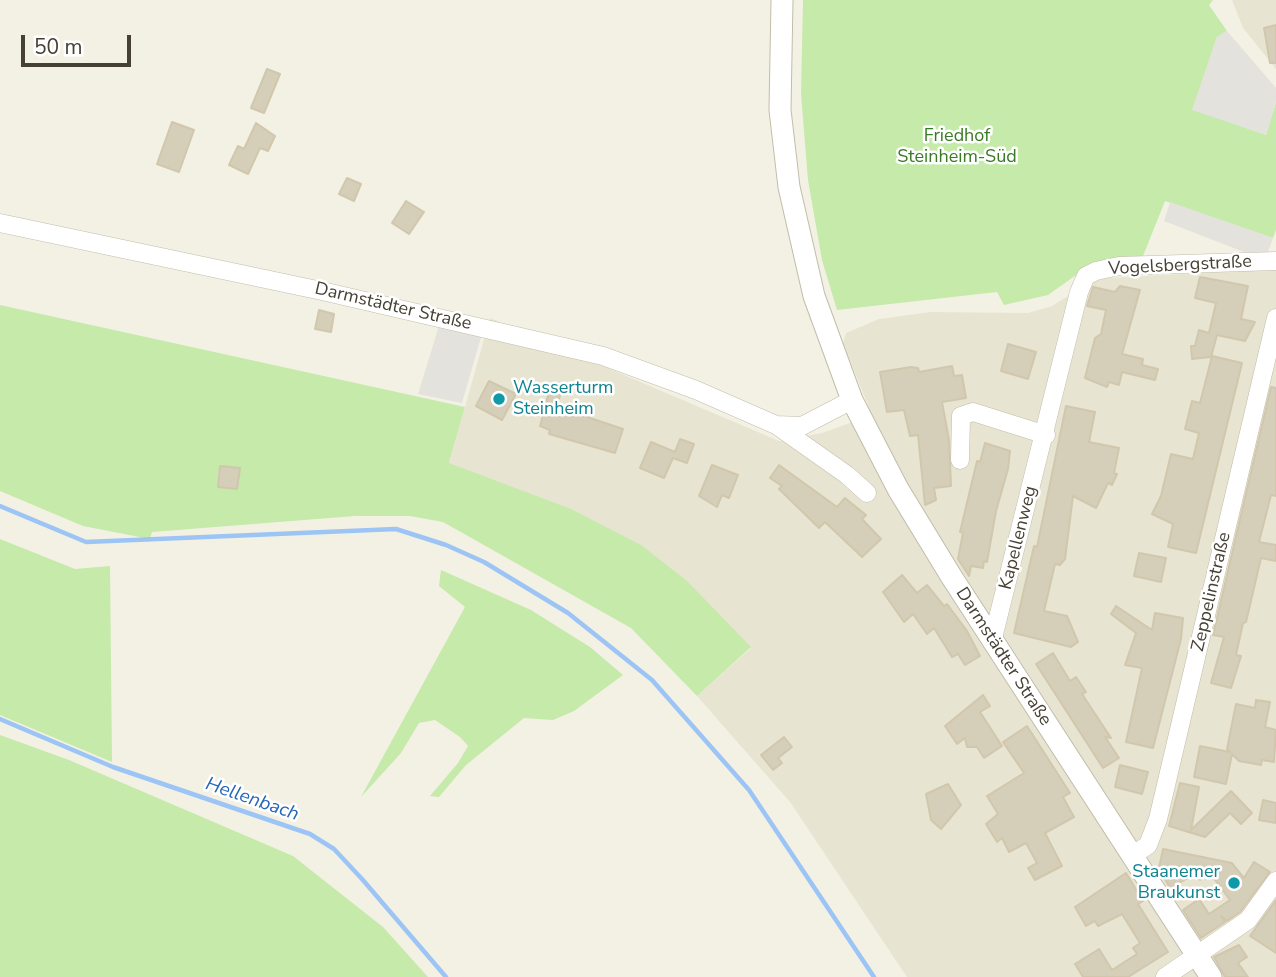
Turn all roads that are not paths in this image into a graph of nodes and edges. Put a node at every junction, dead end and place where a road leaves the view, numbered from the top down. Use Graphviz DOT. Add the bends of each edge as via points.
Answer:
graph roads {
  1 [pos="782,0"];
  2 [pos="0,223"];
  3 [pos="1276,261"];
  4 [pos="1086,276"];
  5 [pos="1276,318"];
  6 [pos="852,400"];
  7 [pos="776,425"];
  8 [pos="1046,435"];
  9 [pos="960,460"];
  10 [pos="867,493"];
  11 [pos="992,642"];
  12 [pos="1132,856"];
  13 [pos="1276,881"];
  14 [pos="1198,957"];
  15 [pos="1165,977"];
  16 [pos="1211,977"];
  1 -- 6 [label="street" via="780,110 789,187 814,296"];
  2 -- 7 [label="street, Darmstädter Straße" via="603,356"];
  3 -- 4 [label="street, Vogelsbergstraße" via="1119,266"];
  4 -- 8 [label="street, Kapellenweg"];
  5 -- 12 [label="street, Zeppelinstraße" via="1158,819 1148,845"];
  6 -- 7 [label="street, Darmstädter Straße" via="802,426"];
  6 -- 11 [label="street, Darmstädter Straße" via="898,489"];
  7 -- 10 [label="street, Darmstädter Straße"];
  8 -- 9 [label="street" via="973,412 961,416"];
  8 -- 11 [label="street, Kapellenweg"];
  11 -- 12 [label="street, Darmstädter Straße"];
  12 -- 14 [label="street, Darmstädter Straße"];
  13 -- 14 [label="street" via="1248,920"];
  14 -- 15 [label="street"];
  14 -- 16 [label="street, Darmstädter Straße"];
}
